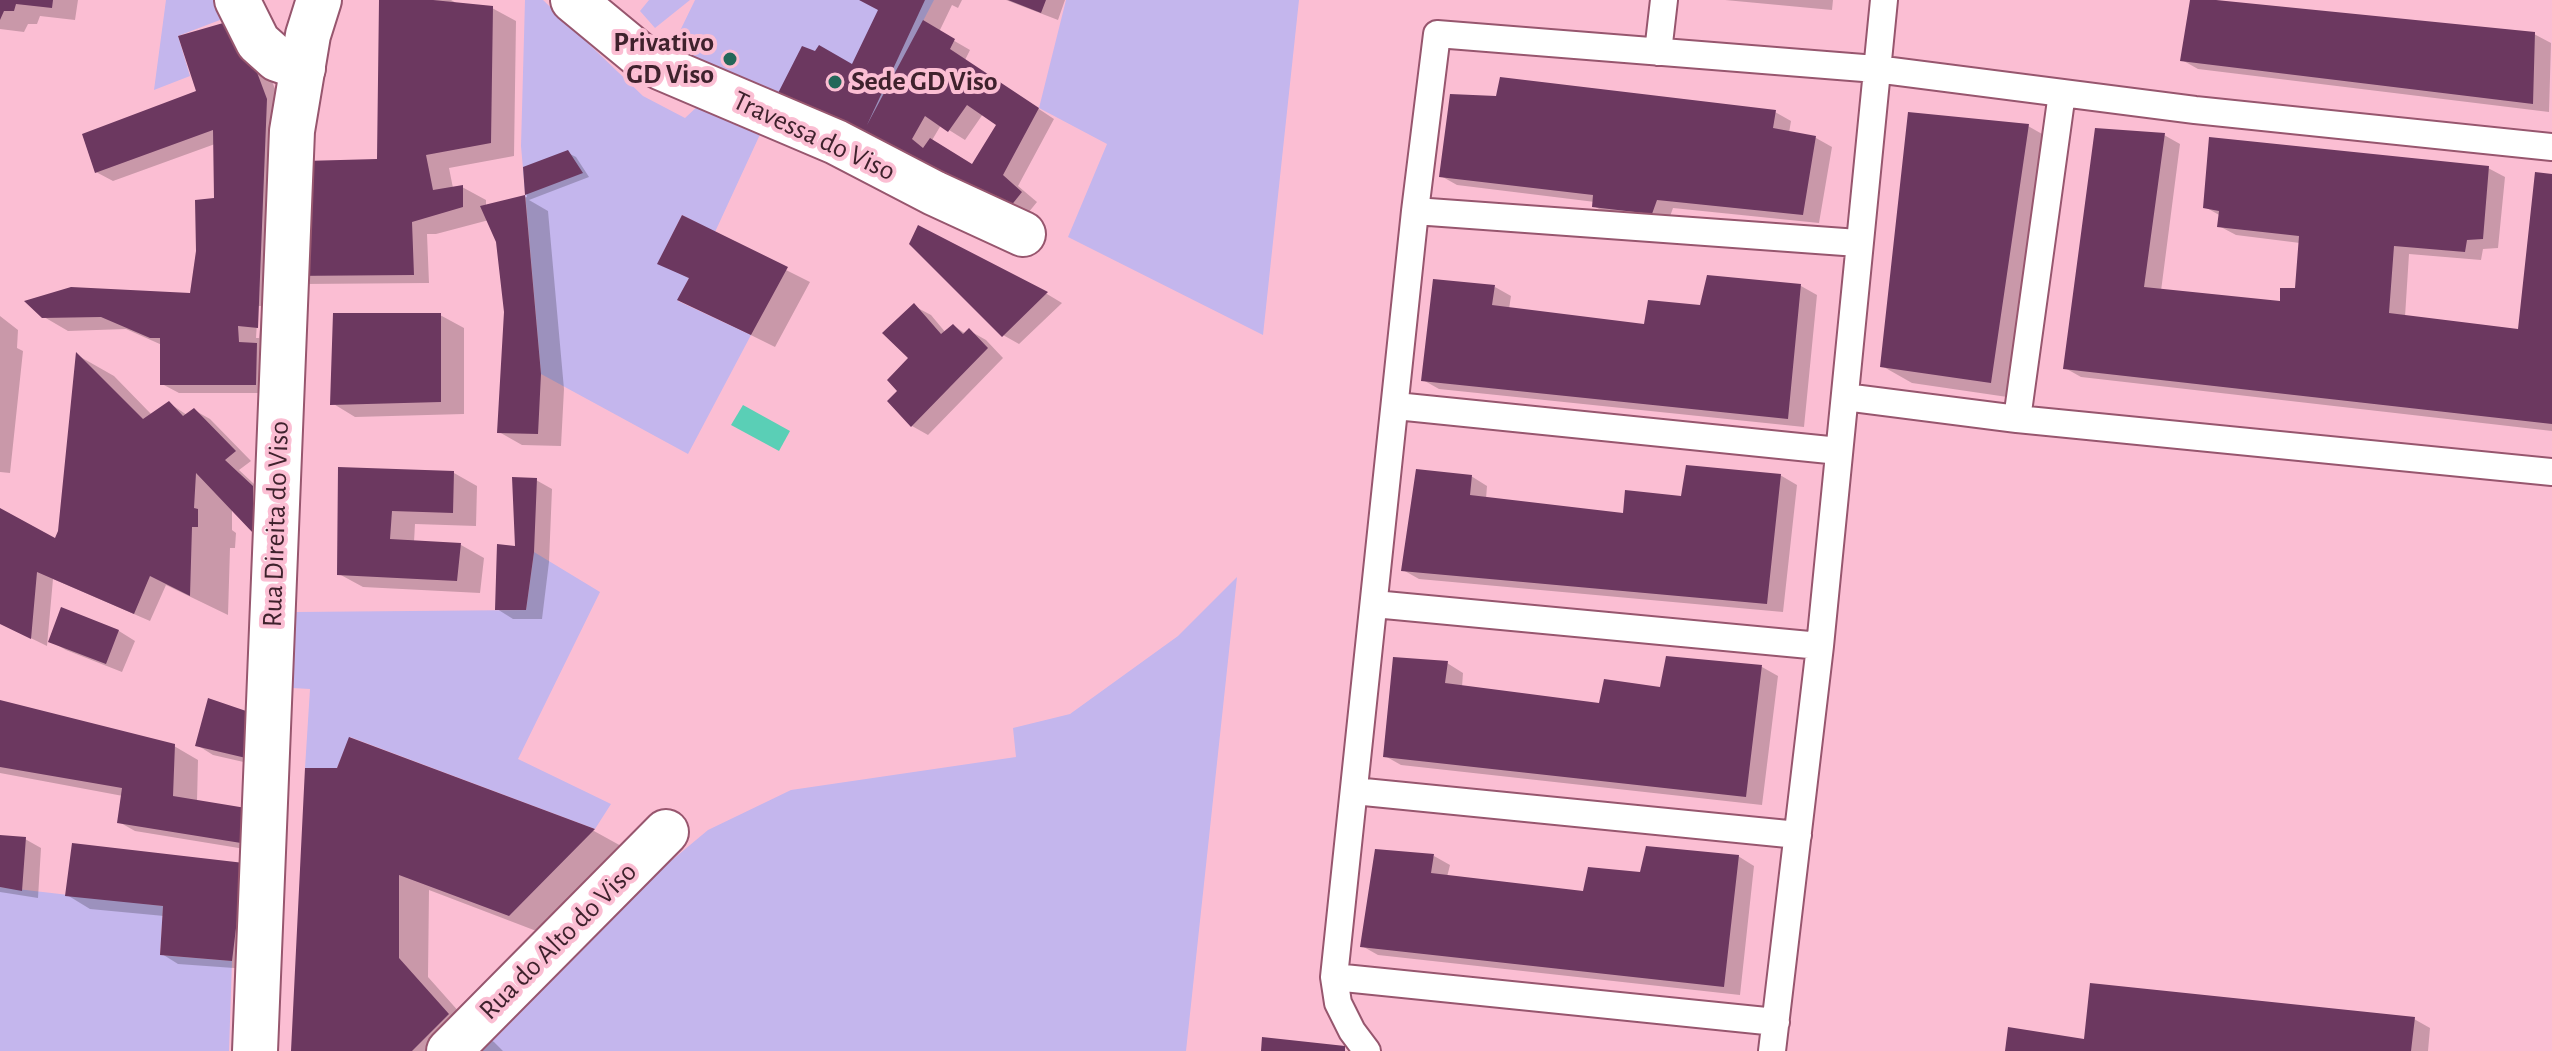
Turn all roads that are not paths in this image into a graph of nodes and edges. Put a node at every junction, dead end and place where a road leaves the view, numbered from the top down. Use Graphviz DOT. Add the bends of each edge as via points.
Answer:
graph roads {
  1 [pos="237,0"];
  2 [pos="319,0"];
  3 [pos="573,0"];
  4 [pos="1664,0"];
  5 [pos="1884,0"];
  6 [pos="1658,52"];
  7 [pos="303,68"];
  8 [pos="1876,69"];
  9 [pos="2062,93"];
  10 [pos="2552,147"];
  11 [pos="1415,211"];
  12 [pos="1023,234"];
  13 [pos="1858,243"];
  14 [pos="1845,397"];
  15 [pos="1396,406"];
  16 [pos="2017,419"];
  17 [pos="1839,451"];
  18 [pos="2552,472"];
  19 [pos="1374,604"];
  20 [pos="1820,646"];
  21 [pos="1354,791"];
  22 [pos="666,832"];
  23 [pos="1798,835"];
  24 [pos="1334,977"];
  25 [pos="1776,1022"];
  26 [pos="255,1051"];
  27 [pos="449,1051"];
  28 [pos="1367,1051"];
  29 [pos="1772,1051"];
  1 -- 7 [label="street" via="258,42 277,59"];
  2 -- 7 [label="street, Rua Direita do Viso"];
  3 -- 12 [label="street, Travessa do Viso" via="662,68 836,142"];
  4 -- 6 [label="lane"];
  5 -- 8 [label="lane"];
  6 -- 8 [label="lane"];
  6 -- 11 [label="lane" via="1437,34"];
  7 -- 26 [label="street, Rua Direita do Viso" via="292,131"];
  8 -- 9 [label="lane"];
  8 -- 13 [label="lane"];
  9 -- 10 [label="lane"];
  9 -- 16 [label="lane"];
  11 -- 13 [label="lane"];
  11 -- 15 [label="lane"];
  13 -- 14 [label="lane"];
  14 -- 16 [label="lane"];
  14 -- 17 [label="lane"];
  15 -- 17 [label="lane"];
  15 -- 19 [label="lane"];
  16 -- 18 [label="lane"];
  17 -- 20 [label="lane"];
  19 -- 20 [label="lane"];
  19 -- 21 [label="lane"];
  20 -- 23 [label="lane"];
  21 -- 23 [label="lane"];
  21 -- 24 [label="lane"];
  22 -- 27 [label="street, Rua do Alto do Viso"];
  23 -- 25 [label="lane"];
  24 -- 25 [label="lane"];
  24 -- 28 [label="lane" via="1338,1003"];
  25 -- 29 [label="lane"];
}
